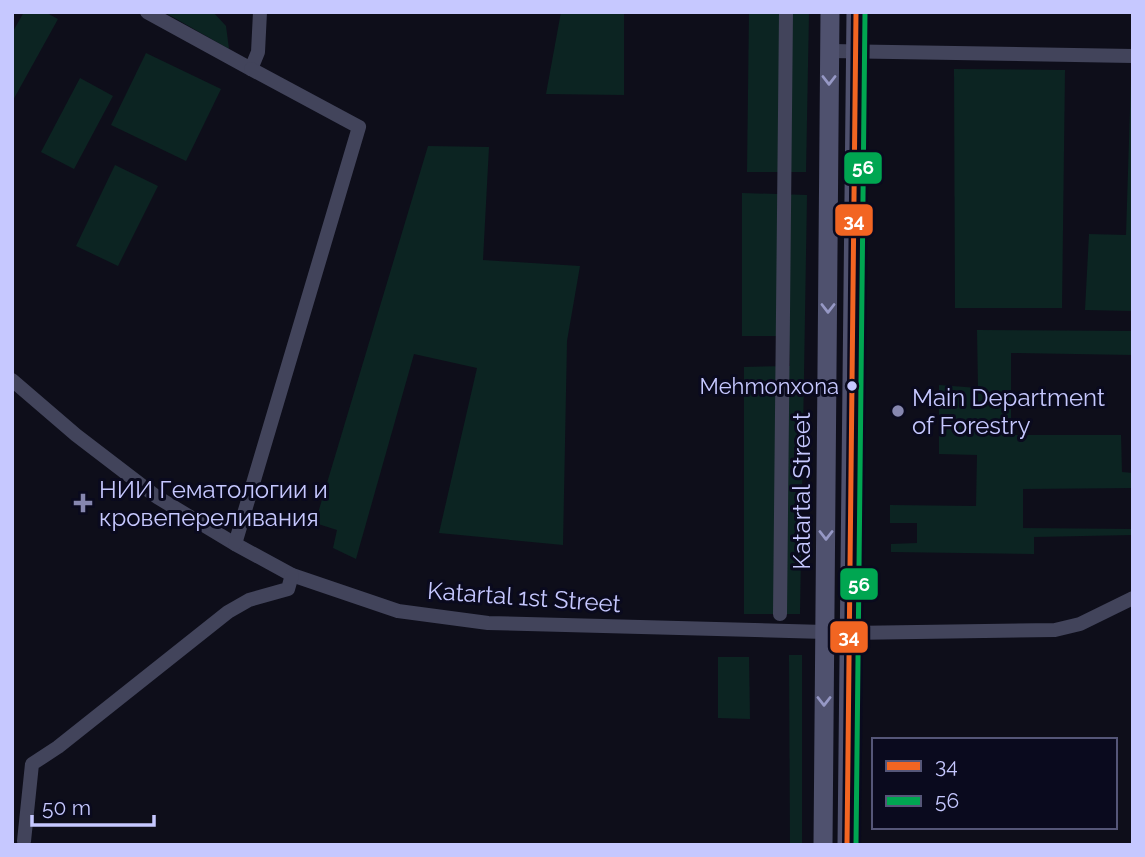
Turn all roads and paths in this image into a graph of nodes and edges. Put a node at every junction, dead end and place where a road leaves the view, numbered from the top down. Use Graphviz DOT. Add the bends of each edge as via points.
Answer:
graph roads {
  1 [pos="147,12"];
  2 [pos="260,12"];
  3 [pos="786,12"];
  4 [pos="830,12"];
  5 [pos="856,12"];
  6 [pos="830,51"];
  7 [pos="855,51"];
  8 [pos="1133,56"];
  9 [pos="251,69"];
  10 [pos="12,380"];
  11 [pos="234,544"];
  12 [pos="292,575"];
  13 [pos="1133,598"];
  14 [pos="780,614"];
  15 [pos="825,632"];
  16 [pos="849,633"];
  17 [pos="23,842"];
  18 [pos="823,845"];
  19 [pos="846,845"];
  1 -- 9 [label="street"];
  2 -- 9 [label="street" via="258,52"];
  3 -- 14 [label="street"];
  4 -- 6 [label="main road, Katartal Street"];
  5 -- 7 [label="main road, Katartal Street"];
  6 -- 7 [label="street"];
  6 -- 15 [label="main road, Katartal Street, one-way"];
  7 -- 8 [label="street"];
  7 -- 16 [label="main road, Katartal Street"];
  9 -- 11 [label="street" via="359,127"];
  10 -- 11 [label="street, Katartal 1st Street" via="157,497"];
  11 -- 12 [label="street, Katartal 1st Street"];
  12 -- 15 [label="street, Katartal 1st Street" via="398,611 449,619 579,627"];
  12 -- 17 [label="street" via="288,589 249,600 228,612 32,764"];
  13 -- 16 [label="street" via="1090,620 1055,630"];
  15 -- 16 [label="main road, Katartal 1st Street"];
  15 -- 18 [label="main road, Katartal Street, one-way"];
  16 -- 19 [label="main road, Katartal Street"];
}
